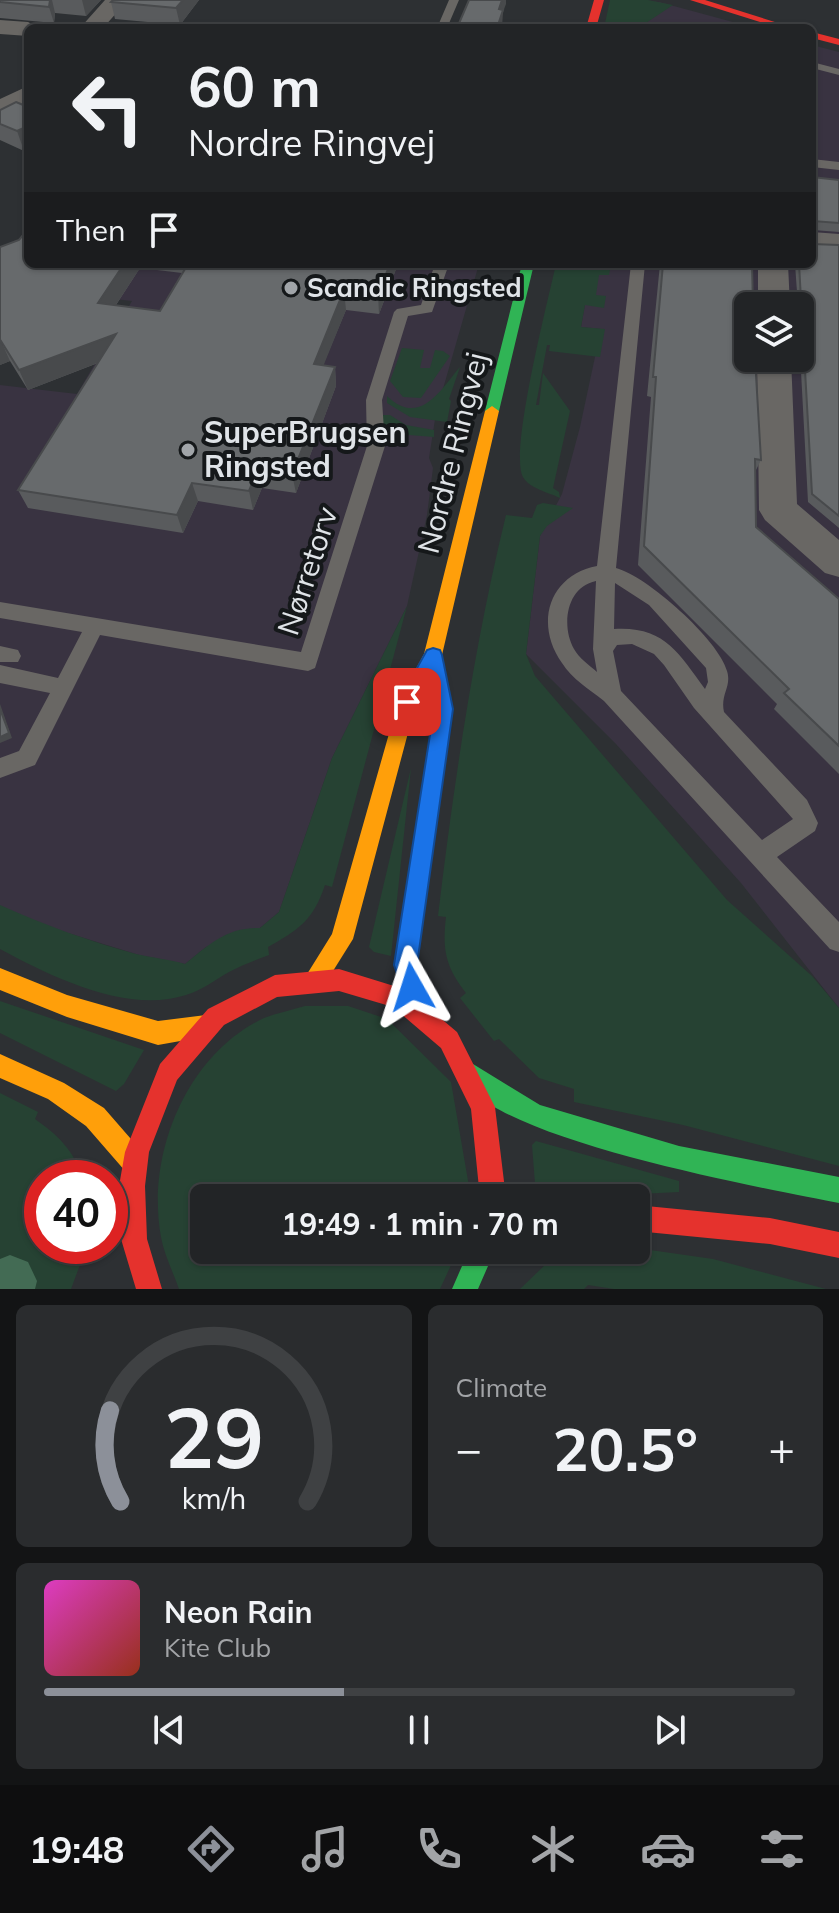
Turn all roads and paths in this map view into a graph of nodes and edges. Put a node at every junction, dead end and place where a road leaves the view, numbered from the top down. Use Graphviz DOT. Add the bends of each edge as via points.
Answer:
graph roads {
  1 [pos="117,0"];
  2 [pos="454,0"];
  3 [pos="599,0"];
  4 [pos="695,0"];
  5 [pos="95,24"];
  6 [pos="444,24"];
  7 [pos="592,24"];
  8 [pos="776,24"];
  9 [pos="0,27"];
  10 [pos="24,29"];
  11 [pos="816,36"];
  12 [pos="839,42"];
  13 [pos="816,66"];
  14 [pos="839,72"];
  15 [pos="24,95"];
  16 [pos="0,109"];
  17 [pos="816,163"];
  18 [pos="839,166"];
  19 [pos="816,241"];
  20 [pos="839,243"];
  21 [pos="441,268"];
  22 [pos="527,268"];
  23 [pos="638,268"];
  24 [pos="773,268"];
  25 [pos="774,292"];
  26 [pos="774,372"];
  27 [pos="839,562"];
  28 [pos="606,575"];
  29 [pos="0,610"];
  30 [pos="95,626"];
  31 [pos="603,649"];
  32 [pos="433,655"];
  33 [pos="64,665"];
  34 [pos="0,674"];
  35 [pos="61,687"];
  36 [pos="611,695"];
  37 [pos="714,716"];
  38 [pos="27,758"];
  39 [pos="0,768"];
  40 [pos="761,854"];
  41 [pos="839,940"];
  42 [pos="0,979"];
  43 [pos="315,979"];
  44 [pos="418,1009"];
  45 [pos="206,1027"];
  46 [pos="0,1066"];
  47 [pos="473,1076"];
  48 [pos="135,1163"];
  49 [pos="493,1184"];
  50 [pos="839,1190"];
  51 [pos="650,1219"];
  52 [pos="839,1245"];
  53 [pos="137,1252"];
  54 [pos="476,1264"];
  55 [pos="122,1277"];
  56 [pos="149,1289"];
  57 [pos="465,1289"];
  1 -- 5 [label="street"];
  2 -- 6 [label="lane"];
  3 -- 7 [label="street"];
  4 -- 8 [label="street"];
  9 -- 10 [label="street"];
  11 -- 12 [label="street"];
  13 -- 14 [label="lane"];
  15 -- 16 [label="street"];
  17 -- 18 [label="lane"];
  19 -- 20 [label="street"];
  21 -- 30 [label="lane, Nørretorv" via="427,309 402,312 391,340 374,400 376,446 308,662"];
  22 -- 32 [label="street, Nordre Ringvej"];
  23 -- 28 [label="lane"];
  24 -- 25 [label="street"];
  26 -- 27 [label="street" via="778,510"];
  28 -- 31 [label="lane"];
  28 -- 36 [label="lane" via="568,586 558,601 556,621 564,650"];
  28 -- 37 [label="lane" via="636,584 715,664 720,676 719,688 710,698"];
  29 -- 30 [label="lane, Nørretorv"];
  30 -- 33 [label="lane"];
  31 -- 36 [label="lane"];
  31 -- 37 [label="lane" via="612,637 646,636 663,649"];
  32 -- 43 [label="street, Nordre Ringvej" via="407,702 342,939"];
  32 -- 44 [label="street, Nordre Ringvej" via="444,709 405,965"];
  33 -- 35 [label="lane"];
  33 -- 38 [label="lane" via="84,670 43,752"];
  34 -- 35 [label="lane"];
  35 -- 38 [label="lane"];
  36 -- 40 [label="lane"];
  37 -- 40 [label="lane" via="799,807 807,823"];
  38 -- 39 [label="lane"];
  40 -- 41 [label="lane"];
  42 -- 45 [label="street" via="158,1033"];
  43 -- 44 [label="street" via="369,985"];
  43 -- 45 [label="street" via="258,993"];
  44 -- 47 [label="street" via="454,1045"];
  45 -- 48 [label="street" via="155,1097"];
  46 -- 48 [label="street" via="56,1091 95,1117"];
  47 -- 49 [label="street" via="491,1133"];
  47 -- 50 [label="street" via="536,1116 679,1158"];
  48 -- 53 [label="street" via="132,1208"];
  51 -- 52 [label="street" via="770,1231"];
  53 -- 55 [label="street"];
  53 -- 56 [label="street"];
  54 -- 57 [label="street"];
}
